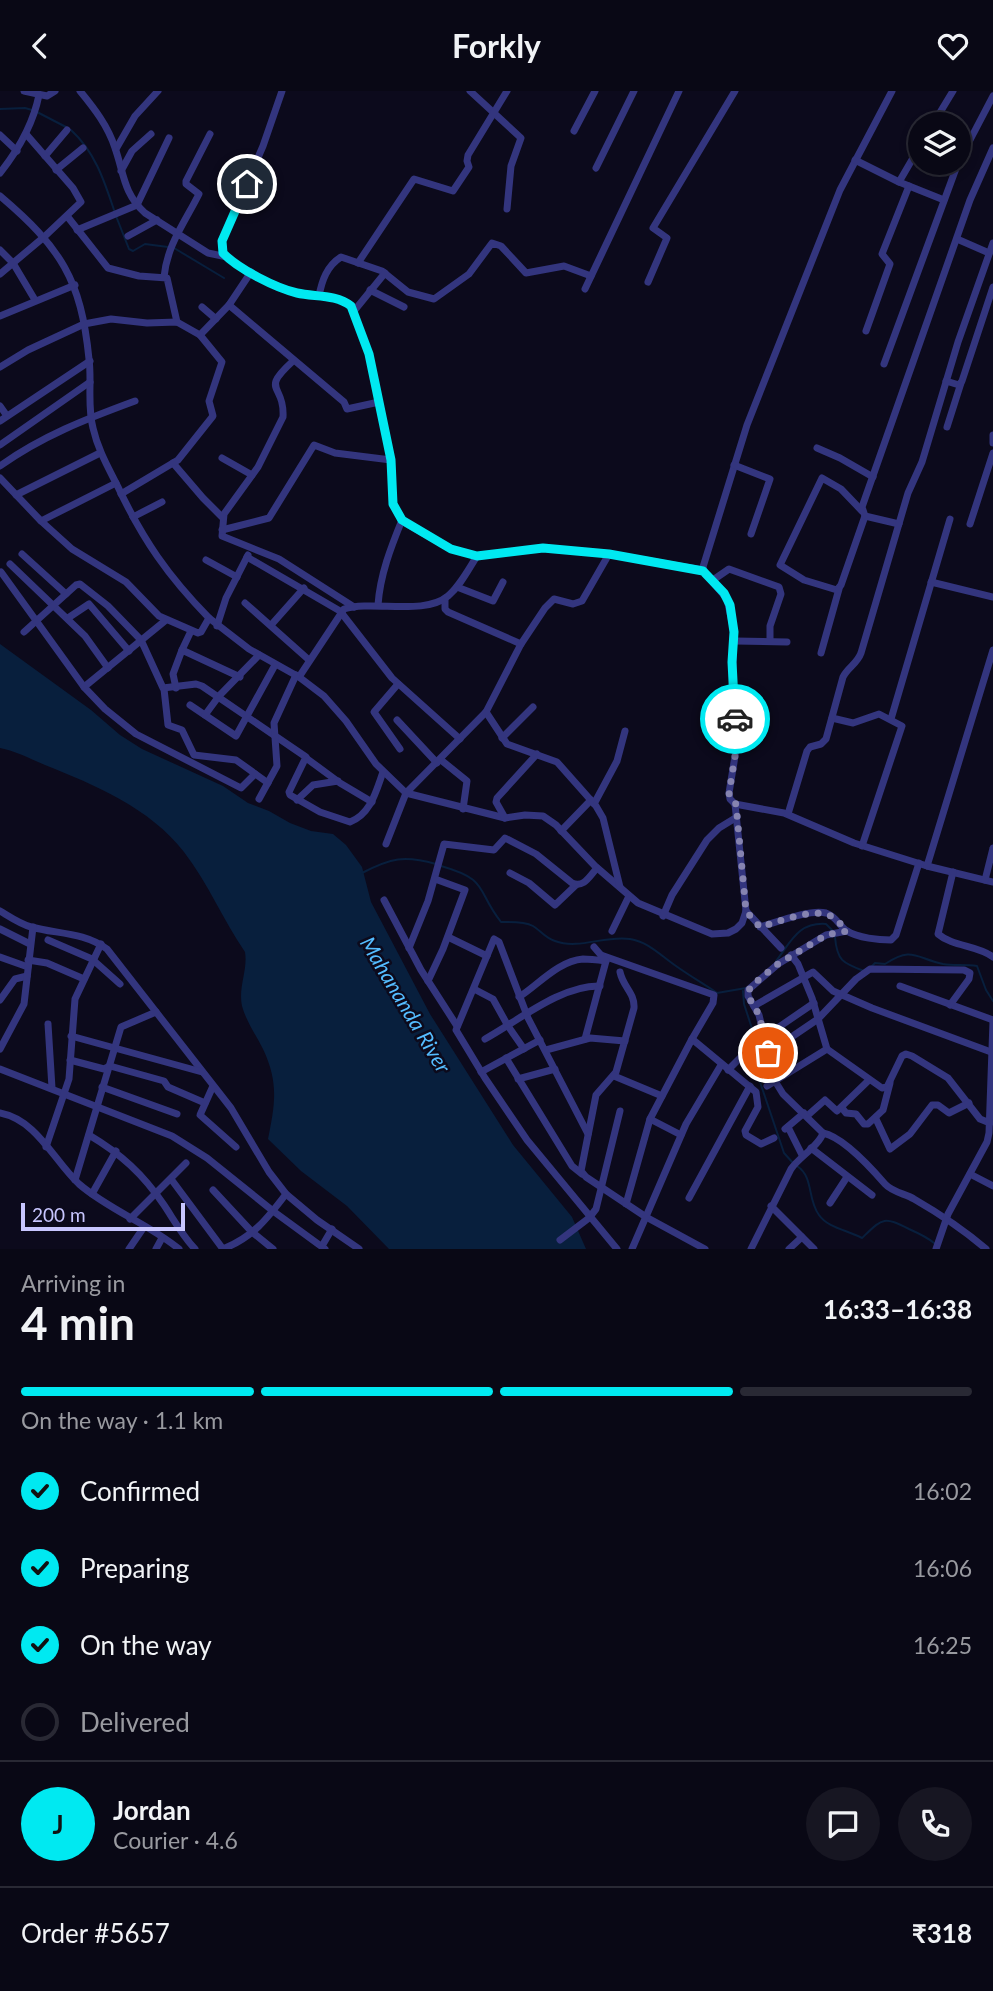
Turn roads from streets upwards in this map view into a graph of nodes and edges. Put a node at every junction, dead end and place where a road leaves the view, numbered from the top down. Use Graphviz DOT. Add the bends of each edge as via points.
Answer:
graph roads {
  1 [pos="24,91"];
  2 [pos="55,91"];
  3 [pos="80,91"];
  4 [pos="158,91"];
  5 [pos="282,91"];
  6 [pos="470,91"];
  7 [pos="508,91"];
  8 [pos="595,91"];
  9 [pos="634,91"];
  10 [pos="679,91"];
  11 [pos="735,91"];
  12 [pos="892,91"];
  13 [pos="953,91"];
  14 [pos="39,95"];
  15 [pos="993,96"];
  16 [pos="940,112"];
  17 [pos="494,114"];
  18 [pos="67,130"];
  19 [pos="574,131"];
  20 [pos="26,134"];
  21 [pos="151,134"];
  22 [pos="210,134"];
  23 [pos="0,135"];
  24 [pos="169,138"];
  25 [pos="971,139"];
  26 [pos="83,148"];
  27 [pos="993,148"];
  28 [pos="116,149"];
  29 [pos="17,151"];
  30 [pos="45,156"];
  31 [pos="855,160"];
  32 [pos="908,167"];
  33 [pos="596,168"];
  34 [pos="56,170"];
  35 [pos="121,172"];
  36 [pos="0,173"];
  37 [pos="954,175"];
  38 [pos="899,182"];
  39 [pos="909,186"];
  40 [pos="0,196"];
  41 [pos="944,199"];
  42 [pos="137,205"];
  43 [pos="507,209"];
  44 [pos="67,216"];
  45 [pos="157,221"];
  46 [pos="77,230"];
  47 [pos="177,233"];
  48 [pos="128,236"];
  49 [pos="44,237"];
  50 [pos="957,239"];
  51 [pos="993,243"];
  52 [pos="0,250"];
  53 [pos="989,253"];
  54 [pos="227,257"];
  55 [pos="13,263"];
  56 [pos="358,263"];
  57 [pos="251,272"];
  58 [pos="385,273"];
  59 [pos="0,274"];
  60 [pos="591,276"];
  61 [pos="164,277"];
  62 [pos="648,282"];
  63 [pos="75,285"];
  64 [pos="993,287"];
  65 [pos="584,289"];
  66 [pos="370,291"];
  67 [pos="319,296"];
  68 [pos="35,300"];
  69 [pos="229,305"];
  70 [pos="202,307"];
  71 [pos="404,307"];
  72 [pos="354,311"];
  73 [pos="0,316"];
  74 [pos="216,319"];
  75 [pos="177,322"];
  76 [pos="84,324"];
  77 [pos="866,331"];
  78 [pos="200,335"];
  79 [pos="90,361"];
  80 [pos="293,361"];
  81 [pos="884,364"];
  82 [pos="0,367"];
  83 [pos="946,381"];
  84 [pos="90,382"];
  85 [pos="961,383"];
  86 [pos="135,401"];
  87 [pos="379,402"];
  88 [pos="0,406"];
  89 [pos="90,418"];
  90 [pos="4,419"];
  91 [pos="947,427"];
  92 [pos="993,435"];
  93 [pos="993,443"];
  94 [pos="0,445"];
  95 [pos="817,448"];
  96 [pos="100,453"];
  97 [pos="993,453"];
  98 [pos="222,458"];
  99 [pos="391,460"];
  100 [pos="173,463"];
  101 [pos="734,465"];
  102 [pos="0,466"];
  103 [pos="252,475"];
  104 [pos="873,477"];
  105 [pos="0,478"];
  106 [pos="116,483"];
  107 [pos="121,494"];
  108 [pos="16,495"];
  109 [pos="162,502"];
  110 [pos="864,514"];
  111 [pos="133,517"];
  112 [pos="223,518"];
  113 [pos="950,519"];
  114 [pos="402,520"];
  115 [pos="41,521"];
  116 [pos="899,524"];
  117 [pos="970,524"];
  118 [pos="222,530"];
  119 [pos="751,534"];
  120 [pos="251,548"];
  121 [pos="22,554"];
  122 [pos="609,554"];
  123 [pos="477,556"];
  124 [pos="247,557"];
  125 [pos="206,560"];
  126 [pos="10,564"];
  127 [pos="703,571"];
  128 [pos="1,572"];
  129 [pos="237,577"];
  130 [pos="713,580"];
  131 [pos="503,582"];
  132 [pos="931,582"];
  133 [pos="457,587"];
  134 [pos="304,588"];
  135 [pos="839,589"];
  136 [pos="66,594"];
  137 [pos="993,597"];
  138 [pos="445,599"];
  139 [pos="245,603"];
  140 [pos="54,604"];
  141 [pos="378,605"];
  142 [pos="354,607"];
  143 [pos="340,611"];
  144 [pos="68,618"];
  145 [pos="209,618"];
  146 [pos="37,619"];
  147 [pos="166,620"];
  148 [pos="272,624"];
  149 [pos="217,625"];
  150 [pos="191,631"];
  151 [pos="24,632"];
  152 [pos="141,640"];
  153 [pos="735,641"];
  154 [pos="770,641"];
  155 [pos="787,642"];
  156 [pos="521,644"];
  157 [pos="182,650"];
  158 [pos="993,650"];
  159 [pos="129,651"];
  160 [pos="821,653"];
  161 [pos="258,655"];
  162 [pos="309,660"];
  163 [pos="275,665"];
  164 [pos="108,668"];
  165 [pos="297,676"];
  166 [pos="240,677"];
  167 [pos="398,684"];
  168 [pos="84,687"];
  169 [pos="176,688"];
  170 [pos="164,689"];
  171 [pos="219,697"];
  172 [pos="190,705"];
  173 [pos="533,707"];
  174 [pos="486,712"];
  175 [pos="205,715"];
  176 [pos="247,717"];
  177 [pos="832,718"];
  178 [pos="891,719"];
  179 [pos="397,720"];
  180 [pos="625,731"];
  181 [pos="275,734"];
  182 [pos="502,738"];
  183 [pos="460,739"];
  184 [pos="400,748"];
  185 [pos="537,754"];
  186 [pos="306,758"];
  187 [pos="439,762"];
  188 [pos="383,772"];
  189 [pos="256,774"];
  190 [pos="338,781"];
  191 [pos="268,783"];
  192 [pos="405,793"];
  193 [pos="259,799"];
  194 [pos="298,800"];
  195 [pos="372,802"];
  196 [pos="593,802"];
  197 [pos="736,804"];
  198 [pos="463,809"];
  199 [pos="788,814"];
  200 [pos="737,817"];
  201 [pos="505,818"];
  202 [pos="561,831"];
  203 [pos="386,844"];
  204 [pos="862,846"];
  205 [pos="993,848"];
  206 [pos="923,864"];
  207 [pos="597,868"];
  208 [pos="953,872"];
  209 [pos="510,873"];
  210 [pos="435,879"];
  211 [pos="989,881"];
  212 [pos="576,885"];
  213 [pos="621,887"];
  214 [pos="629,896"];
  215 [pos="384,899"];
  216 [pos="0,911"];
  217 [pos="746,911"];
  218 [pos="663,916"];
  219 [pos="33,927"];
  220 [pos="760,927"];
  221 [pos="0,929"];
  222 [pos="612,931"];
  223 [pos="847,931"];
  224 [pos="448,936"];
  225 [pos="48,940"];
  226 [pos="30,944"];
  227 [pos="101,944"];
  228 [pos="594,947"];
  229 [pos="410,948"];
  230 [pos="781,948"];
  231 [pos="791,955"];
  232 [pos="487,956"];
  233 [pos="0,957"];
  234 [pos="993,957"];
  235 [pos="604,958"];
  236 [pos="92,959"];
  237 [pos="28,964"];
  238 [pos="620,972"];
  239 [pos="27,976"];
  240 [pos="804,977"];
  241 [pos="84,979"];
  242 [pos="428,981"];
  243 [pos="120,984"];
  244 [pos="600,986"];
  245 [pos="900,986"];
  246 [pos="474,989"];
  247 [pos="841,995"];
  248 [pos="519,997"];
  249 [pos="0,1000"];
  250 [pos="814,1003"];
  251 [pos="950,1005"];
  252 [pos="754,1006"];
  253 [pos="156,1011"];
  254 [pos="527,1015"];
  255 [pos="818,1019"];
  256 [pos="993,1021"];
  257 [pos="48,1024"];
  258 [pos="457,1026"];
  259 [pos="508,1026"];
  260 [pos="71,1036"];
  261 [pos="762,1038"];
  262 [pos="485,1039"];
  263 [pos="585,1039"];
  264 [pos="692,1039"];
  265 [pos="540,1040"];
  266 [pos="625,1041"];
  267 [pos="751,1047"];
  268 [pos="116,1048"];
  269 [pos="0,1049"];
  270 [pos="524,1049"];
  271 [pos="546,1049"];
  272 [pos="827,1049"];
  273 [pos="990,1052"];
  274 [pos="768,1053"];
  275 [pos="506,1058"];
  276 [pos="70,1060"];
  277 [pos="110,1066"];
  278 [pos="725,1068"];
  279 [pos="0,1069"];
  280 [pos="555,1069"];
  281 [pos="481,1072"];
  282 [pos="203,1073"];
  283 [pos="614,1076"];
  284 [pos="519,1079"];
  285 [pos="775,1080"];
  286 [pos="869,1080"];
  287 [pos="891,1082"];
  288 [pos="213,1086"];
  289 [pos="767,1086"];
  290 [pos="102,1087"];
  291 [pos="52,1088"];
  292 [pos="755,1089"];
  293 [pos="63,1093"];
  294 [pos="662,1096"];
  295 [pos="205,1103"];
  296 [pos="969,1103"];
  297 [pos="97,1106"];
  298 [pos="842,1108"];
  299 [pos="620,1111"];
  300 [pos="0,1113"];
  301 [pos="177,1114"];
  302 [pos="806,1115"];
  303 [pos="650,1119"];
  304 [pos="876,1119"];
  305 [pos="991,1119"];
  306 [pos="823,1133"];
  307 [pos="588,1134"];
  308 [pos="89,1135"];
  309 [pos="681,1135"];
  310 [pos="774,1138"];
  311 [pos="46,1147"];
  312 [pos="236,1147"];
  313 [pos="811,1148"];
  314 [pos="116,1151"];
  315 [pos="800,1157"];
  316 [pos="186,1163"];
  317 [pos="583,1174"];
  318 [pos="970,1174"];
  319 [pos="847,1177"];
  320 [pos="171,1179"];
  321 [pos="75,1180"];
  322 [pos="993,1186"];
  323 [pos="603,1189"];
  324 [pos="213,1190"];
  325 [pos="92,1194"];
  326 [pos="156,1194"];
  327 [pos="286,1194"];
  328 [pos="872,1195"];
  329 [pos="689,1198"];
  330 [pos="830,1203"];
  331 [pos="626,1204"];
  332 [pos="771,1206"];
  333 [pos="273,1211"];
  334 [pos="646,1217"];
  335 [pos="589,1218"];
  336 [pos="946,1218"];
  337 [pos="131,1219"];
  338 [pos="144,1227"];
  339 [pos="332,1230"];
  340 [pos="252,1233"];
  341 [pos="802,1237"];
  342 [pos="162,1238"];
  343 [pos="560,1240"];
  344 [pos="324,1248"];
  345 [pos="129,1249"];
  346 [pos="156,1249"];
  347 [pos="179,1249"];
  348 [pos="195,1249"];
  349 [pos="223,1249"];
  350 [pos="273,1249"];
  351 [pos="359,1249"];
  352 [pos="617,1249"];
  353 [pos="632,1249"];
  354 [pos="705,1249"];
  355 [pos="751,1249"];
  356 [pos="789,1249"];
  357 [pos="814,1249"];
  358 [pos="936,1249"];
  359 [pos="986,1249"];
  1 -- 14 [label="street"];
  2 -- 14 [label="street"];
  3 -- 28 [label="street"];
  4 -- 28 [label="street" via="135,116"];
  5 -- 54 [label="street" via="222,241"];
  6 -- 17 [label="street"];
  7 -- 17 [label="street"];
  8 -- 19 [label="street"];
  9 -- 33 [label="street"];
  10 -- 60 [label="street"];
  11 -- 62 [label="street" via="653,228 667,238"];
  12 -- 31 [label="street"];
  13 -- 16 [label="street"];
  14 -- 20 [label="street"];
  15 -- 25 [label="street"];
  17 -- 43 [label="street" via="522,140 511,166"];
  17 -- 56 [label="street" via="468,155 469,167 453,191 414,179"];
  18 -- 30 [label="street"];
  20 -- 29 [label="street"];
  20 -- 30 [label="street"];
  21 -- 35 [label="street" via="131,152"];
  22 -- 47 [label="street" via="186,181 199,196"];
  23 -- 29 [label="street"];
  24 -- 42 [label="street"];
  26 -- 34 [label="street"];
  27 -- 50 [label="street"];
  28 -- 35 [label="street"];
  29 -- 36 [label="street"];
  30 -- 34 [label="street"];
  31 -- 38 [label="street"];
  31 -- 101 [label="street"];
  32 -- 38 [label="street"];
  34 -- 44 [label="street" via="81,200"];
  35 -- 42 [label="street"];
  37 -- 41 [label="street"];
  38 -- 39 [label="street"];
  39 -- 41 [label="street"];
  39 -- 77 [label="street" via="882,254 890,264"];
  40 -- 49 [label="street"];
  41 -- 81 [label="street"];
  42 -- 45 [label="street"];
  42 -- 46 [label="street"];
  44 -- 46 [label="street"];
  44 -- 49 [label="street"];
  45 -- 47 [label="street"];
  45 -- 48 [label="street"];
  46 -- 61 [label="street" via="110,268"];
  47 -- 54 [label="street" via="208,253"];
  47 -- 61 [label="street"];
  49 -- 55 [label="street"];
  49 -- 63 [label="street"];
  50 -- 53 [label="street"];
  50 -- 104 [label="street"];
  51 -- 53 [label="street"];
  52 -- 55 [label="street"];
  53 -- 83 [label="street"];
  54 -- 57 [label="street"];
  55 -- 59 [label="street"];
  55 -- 68 [label="street"];
  56 -- 58 [label="street"];
  56 -- 67 [label="street" via="337,259 324,275"];
  57 -- 67 [label="street" via="289,290"];
  57 -- 69 [label="street"];
  58 -- 60 [label="street" via="408,292 434,299 469,274 492,243 501,246 526,273 564,266"];
  58 -- 66 [label="street"];
  60 -- 65 [label="street"];
  61 -- 75 [label="street"];
  63 -- 68 [label="street"];
  63 -- 76 [label="street"];
  64 -- 85 [label="street"];
  66 -- 71 [label="street"];
  66 -- 72 [label="street"];
  67 -- 72 [label="street" via="345,301"];
  68 -- 73 [label="street"];
  69 -- 74 [label="street"];
  69 -- 80 [label="street"];
  70 -- 74 [label="street"];
  72 -- 87 [label="street"];
  74 -- 78 [label="street"];
  75 -- 76 [label="street" via="111,319"];
  75 -- 78 [label="street"];
  76 -- 79 [label="street"];
  76 -- 82 [label="street"];
  78 -- 100 [label="street" via="222,363 209,400 213,416"];
  79 -- 84 [label="street"];
  79 -- 90 [label="street"];
  80 -- 87 [label="street" via="344,401 347,409"];
  80 -- 103 [label="street" via="275,380 284,415"];
  83 -- 85 [label="street"];
  83 -- 116 [label="street"];
  84 -- 89 [label="street"];
  84 -- 94 [label="street"];
  85 -- 91 [label="street"];
  86 -- 89 [label="street"];
  87 -- 99 [label="street"];
  88 -- 90 [label="street"];
  89 -- 96 [label="street"];
  89 -- 102 [label="street" via="31,444"];
  92 -- 93 [label="street"];
  95 -- 104 [label="street"];
  96 -- 106 [label="street"];
  96 -- 108 [label="street"];
  97 -- 117 [label="street"];
  98 -- 103 [label="street"];
  99 -- 114 [label="street" via="393,504"];
  99 -- 118 [label="street" via="335,453 314,445 269,518"];
  100 -- 107 [label="street"];
  100 -- 112 [label="street"];
  101 -- 119 [label="street" via="770,480"];
  101 -- 127 [label="street"];
  103 -- 112 [label="street"];
  104 -- 110 [label="street"];
  105 -- 108 [label="street"];
  106 -- 107 [label="street"];
  106 -- 115 [label="street"];
  107 -- 111 [label="street"];
  108 -- 115 [label="street"];
  109 -- 111 [label="street"];
  110 -- 116 [label="street"];
  110 -- 135 [label="street"];
  110 -- 135 [label="street" via="841,489 822,478 780,564 810,582"];
  111 -- 145 [label="street" via="173,580"];
  112 -- 118 [label="street"];
  113 -- 132 [label="street"];
  114 -- 123 [label="street" via="451,549"];
  114 -- 141 [label="street" via="390,548"];
  115 -- 147 [label="street" via="72,549 126,582"];
  116 -- 177 [label="street" via="861,653 843,677"];
  118 -- 120 [label="street" via="225,539"];
  120 -- 124 [label="street"];
  120 -- 142 [label="street" via="279,559"];
  121 -- 136 [label="street"];
  122 -- 123 [label="street" via="543,548"];
  122 -- 127 [label="street"];
  122 -- 156 [label="street" via="582,601 552,600"];
  123 -- 133 [label="street"];
  124 -- 129 [label="street"];
  124 -- 134 [label="street"];
  125 -- 129 [label="street"];
  126 -- 140 [label="street"];
  127 -- 130 [label="street"];
  128 -- 146 [label="street"];
  129 -- 149 [label="street"];
  130 -- 153 [label="street" via="730,605"];
  130 -- 154 [label="street" via="729,569 779,587"];
  131 -- 133 [label="street" via="493,601"];
  132 -- 137 [label="street"];
  132 -- 178 [label="street"];
  133 -- 138 [label="street"];
  134 -- 143 [label="street"];
  134 -- 148 [label="street"];
  135 -- 160 [label="street"];
  136 -- 140 [label="street"];
  136 -- 152 [label="street" via="80,584"];
  138 -- 141 [label="street" via="414,606"];
  138 -- 156 [label="street" via="448,612"];
  139 -- 148 [label="street"];
  140 -- 144 [label="street"];
  140 -- 146 [label="street"];
  141 -- 142 [label="street"];
  142 -- 143 [label="street"];
  143 -- 162 [label="street"];
  143 -- 167 [label="street"];
  144 -- 159 [label="street" via="89,604"];
  144 -- 164 [label="street"];
  145 -- 149 [label="street"];
  145 -- 150 [label="street" via="200,633"];
  146 -- 151 [label="street"];
  146 -- 168 [label="street"];
  147 -- 150 [label="street"];
  147 -- 152 [label="street"];
  148 -- 162 [label="street"];
  149 -- 161 [label="street"];
  150 -- 157 [label="street"];
  152 -- 159 [label="street"];
  152 -- 170 [label="street"];
  153 -- 154 [label="street"];
  153 -- 197 [label="street" via="732,693 737,744 729,793"];
  154 -- 155 [label="street"];
  156 -- 174 [label="street"];
  157 -- 166 [label="street"];
  157 -- 169 [label="street" via="173,674"];
  158 -- 206 [label="street"];
  159 -- 164 [label="street"];
  161 -- 163 [label="street"];
  161 -- 166 [label="street"];
  162 -- 165 [label="street"];
  163 -- 165 [label="street"];
  163 -- 176 [label="street"];
  164 -- 168 [label="street"];
  165 -- 181 [label="street" via="275,721"];
  165 -- 188 [label="street" via="334,706"];
  166 -- 171 [label="street"];
  167 -- 183 [label="street"];
  167 -- 184 [label="street" via="374,712"];
  168 -- 189 [label="street" via="136,734 196,766 241,788"];
  169 -- 170 [label="street"];
  169 -- 171 [label="street" via="199,684"];
  170 -- 189 [label="street" via="167,723 182,730 194,755 236,760"];
  171 -- 175 [label="street"];
  171 -- 176 [label="street"];
  172 -- 175 [label="street"];
  173 -- 182 [label="street"];
  174 -- 182 [label="street"];
  174 -- 183 [label="street"];
  175 -- 176 [label="street" via="235,736"];
  176 -- 181 [label="street"];
  177 -- 178 [label="street" via="853,723 876,714"];
  177 -- 199 [label="street" via="823,743 807,751"];
  178 -- 204 [label="street" via="900,723 902,730"];
  179 -- 187 [label="street"];
  180 -- 196 [label="street" via="617,761"];
  181 -- 186 [label="street"];
  181 -- 191 [label="street" via="277,767"];
  182 -- 185 [label="street" via="510,746"];
  183 -- 187 [label="street"];
  185 -- 196 [label="street" via="562,765"];
  185 -- 201 [label="street" via="497,798"];
  186 -- 190 [label="street"];
  186 -- 194 [label="street" via="289,793"];
  187 -- 192 [label="street"];
  187 -- 198 [label="street" via="467,781"];
  188 -- 192 [label="street"];
  188 -- 195 [label="street"];
  189 -- 191 [label="street"];
  190 -- 194 [label="street" via="313,785"];
  190 -- 195 [label="street"];
  191 -- 193 [label="street"];
  192 -- 198 [label="street"];
  192 -- 203 [label="street"];
  194 -- 195 [label="street" via="350,822"];
  196 -- 202 [label="street"];
  196 -- 213 [label="street" via="603,818"];
  197 -- 199 [label="street"];
  197 -- 200 [label="street"];
  198 -- 201 [label="street"];
  199 -- 204 [label="street"];
  200 -- 217 [label="street"];
  200 -- 218 [label="street" via="707,840"];
  201 -- 202 [label="street" via="543,816"];
  202 -- 207 [label="street"];
  204 -- 206 [label="street"];
  205 -- 211 [label="street"];
  206 -- 208 [label="street"];
  206 -- 223 [label="street" via="894,938"];
  207 -- 212 [label="street" via="582,885"];
  207 -- 213 [label="street"];
  208 -- 211 [label="street"];
  208 -- 234 [label="street" via="939,934"];
  209 -- 212 [label="street" via="555,905"];
  210 -- 212 [label="street" via="444,844 494,850 505,838 536,854"];
  210 -- 224 [label="street" via="465,891"];
  210 -- 229 [label="street"];
  213 -- 214 [label="street"];
  214 -- 218 [label="street"];
  214 -- 222 [label="street"];
  215 -- 229 [label="street"];
  216 -- 219 [label="street"];
  217 -- 218 [label="street" via="736,929 721,934"];
  217 -- 220 [label="street"];
  219 -- 226 [label="street"];
  219 -- 227 [label="street"];
  220 -- 223 [label="street" via="824,913"];
  220 -- 230 [label="street"];
  221 -- 226 [label="street"];
  223 -- 231 [label="street" via="833,933"];
  224 -- 232 [label="street"];
  224 -- 242 [label="street"];
  225 -- 236 [label="street"];
  226 -- 237 [label="street"];
  227 -- 236 [label="street"];
  227 -- 253 [label="street"];
  228 -- 235 [label="street"];
  229 -- 242 [label="street"];
  231 -- 240 [label="street"];
  231 -- 252 [label="street" via="750,987 748,996"];
  232 -- 246 [label="street"];
  232 -- 248 [label="street" via="493,940 499,941"];
  233 -- 237 [label="street"];
  235 -- 244 [label="street"];
  235 -- 248 [label="street" via="573,961"];
  235 -- 264 [label="street" via="714,995"];
  236 -- 241 [label="street"];
  236 -- 243 [label="street"];
  237 -- 239 [label="street"];
  237 -- 241 [label="street" via="47,963"];
  238 -- 266 [label="street" via="635,1002"];
  239 -- 249 [label="street" via="14,979"];
  239 -- 269 [label="street" via="24,1004"];
  240 -- 247 [label="street" via="817,973"];
  240 -- 250 [label="street"];
  240 -- 252 [label="street"];
  241 -- 260 [label="street" via="75,999"];
  242 -- 258 [label="street"];
  244 -- 254 [label="street" via="571,991"];
  244 -- 263 [label="street"];
  245 -- 251 [label="street"];
  246 -- 258 [label="street"];
  246 -- 259 [label="street" via="493,999"];
  247 -- 251 [label="street" via="870,969 964,970 970,976"];
  247 -- 255 [label="street"];
  247 -- 273 [label="street"];
  248 -- 254 [label="street"];
  250 -- 255 [label="street"];
  250 -- 261 [label="street"];
  251 -- 256 [label="street"];
  252 -- 261 [label="street"];
  253 -- 268 [label="street" via="123,1025"];
  253 -- 282 [label="street"];
  254 -- 259 [label="street"];
  254 -- 265 [label="street"];
  255 -- 272 [label="street"];
  255 -- 274 [label="street"];
  256 -- 273 [label="street"];
  257 -- 291 [label="street"];
  258 -- 281 [label="street"];
  259 -- 262 [label="street"];
  259 -- 270 [label="street"];
  260 -- 268 [label="street"];
  260 -- 276 [label="street"];
  261 -- 274 [label="street"];
  263 -- 266 [label="street"];
  263 -- 271 [label="street"];
  264 -- 278 [label="street"];
  264 -- 294 [label="street"];
  265 -- 270 [label="street"];
  265 -- 271 [label="street"];
  266 -- 283 [label="street"];
  267 -- 278 [label="street"];
  268 -- 277 [label="street"];
  268 -- 282 [label="street"];
  270 -- 275 [label="street"];
  271 -- 280 [label="street"];
  272 -- 285 [label="street"];
  272 -- 286 [label="street"];
  273 -- 305 [label="street"];
  274 -- 285 [label="street"];
  275 -- 281 [label="street"];
  275 -- 284 [label="street"];
  276 -- 277 [label="street" via="104,1069"];
  276 -- 293 [label="street" via="69,1082"];
  277 -- 290 [label="street"];
  277 -- 295 [label="street" via="164,1081"];
  278 -- 292 [label="street"];
  278 -- 309 [label="street"];
  279 -- 291 [label="street"];
  280 -- 284 [label="street"];
  280 -- 307 [label="street"];
  281 -- 335 [label="street"];
  282 -- 288 [label="street"];
  283 -- 294 [label="street"];
  283 -- 307 [label="street" via="598,1090"];
  284 -- 317 [label="street" via="574,1169"];
  285 -- 289 [label="street"];
  285 -- 302 [label="street"];
  286 -- 287 [label="street" via="883,1088"];
  286 -- 298 [label="street"];
  287 -- 296 [label="street" via="906,1054 942,1072"];
  287 -- 304 [label="street"];
  288 -- 295 [label="street"];
  288 -- 327 [label="street"];
  290 -- 297 [label="street"];
  290 -- 301 [label="street"];
  291 -- 293 [label="street"];
  292 -- 310 [label="street" via="758,1107 746,1135 761,1145"];
  292 -- 329 [label="street"];
  293 -- 297 [label="street"];
  293 -- 311 [label="street"];
  294 -- 303 [label="street"];
  295 -- 312 [label="street" via="200,1115"];
  296 -- 304 [label="street" via="949,1113 932,1105 910,1134 891,1149"];
  296 -- 305 [label="street" via="980,1119"];
  297 -- 308 [label="street"];
  297 -- 333 [label="street" via="189,1145"];
  298 -- 302 [label="street" via="835,1111 825,1100"];
  298 -- 304 [label="street" via="866,1125"];
  299 -- 323 [label="street"];
  300 -- 311 [label="street" via="22,1123"];
  302 -- 306 [label="street"];
  302 -- 315 [label="street" via="786,1128"];
  303 -- 309 [label="street"];
  303 -- 331 [label="street"];
  305 -- 318 [label="street" via="987,1142"];
  306 -- 313 [label="street"];
  306 -- 336 [label="street" via="876,1172 888,1187"];
  307 -- 317 [label="street"];
  308 -- 314 [label="street"];
  308 -- 321 [label="street"];
  309 -- 334 [label="street"];
  311 -- 321 [label="street"];
  313 -- 315 [label="street"];
  313 -- 319 [label="street"];
  314 -- 325 [label="street"];
  314 -- 326 [label="street"];
  315 -- 332 [label="street"];
  316 -- 320 [label="street"];
  317 -- 323 [label="street"];
  318 -- 322 [label="street"];
  318 -- 336 [label="street"];
  319 -- 328 [label="street"];
  319 -- 330 [label="street"];
  320 -- 326 [label="street"];
  320 -- 349 [label="street"];
  321 -- 325 [label="street"];
  323 -- 331 [label="street"];
  323 -- 335 [label="street"];
  324 -- 340 [label="street"];
  325 -- 337 [label="street"];
  326 -- 337 [label="street"];
  326 -- 348 [label="street"];
  327 -- 333 [label="street"];
  327 -- 339 [label="street"];
  331 -- 334 [label="street"];
  332 -- 341 [label="street"];
  332 -- 355 [label="street"];
  333 -- 340 [label="street"];
  333 -- 344 [label="street"];
  334 -- 353 [label="street"];
  334 -- 354 [label="street"];
  335 -- 343 [label="street"];
  335 -- 352 [label="street"];
  336 -- 358 [label="street"];
  336 -- 359 [label="street"];
  337 -- 338 [label="street"];
  338 -- 342 [label="street"];
  338 -- 345 [label="street"];
  339 -- 344 [label="street"];
  339 -- 351 [label="street"];
  340 -- 349 [label="street"];
  340 -- 350 [label="street"];
  341 -- 356 [label="street"];
  341 -- 357 [label="street"];
  342 -- 346 [label="street"];
  342 -- 347 [label="street"];
}
